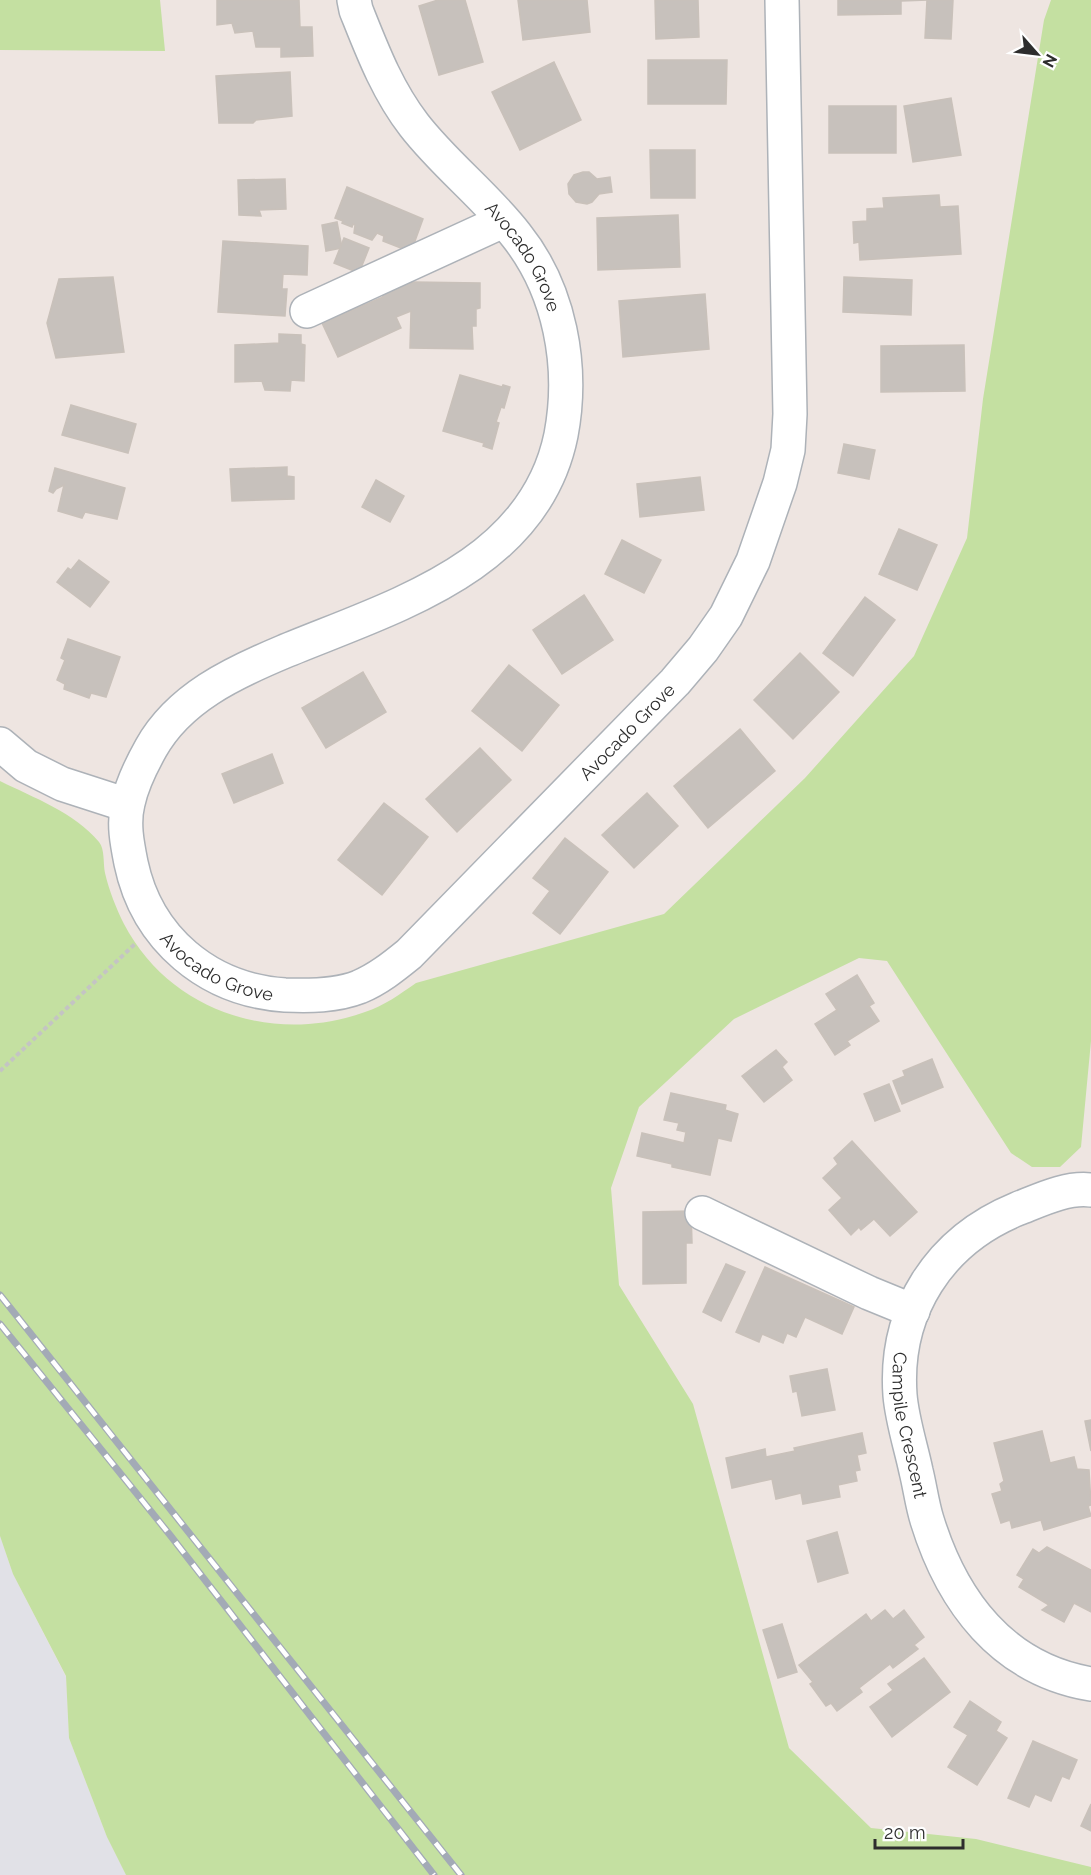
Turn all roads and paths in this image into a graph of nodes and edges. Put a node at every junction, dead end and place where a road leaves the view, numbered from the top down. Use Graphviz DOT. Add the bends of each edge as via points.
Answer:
graph roads {
  1 [pos="354,0"];
  2 [pos="782,0"];
  3 [pos="503,221"];
  4 [pos="307,311"];
  5 [pos="0,744"];
  6 [pos="127,805"];
  7 [pos="155,924"];
  8 [pos="0,1071"];
  9 [pos="1091,1190"];
  10 [pos="702,1213"];
  11 [pos="913,1311"];
  12 [pos="1091,1683"];
  1 -- 3 [label="street, Avocado Grove" via="383,76 414,125"];
  2 -- 7 [label="street, Avocado Grove" via="788,450 753,561 726,616 675,682 410,954 382,976 355,989 330,994 243,989 194,963"];
  3 -- 4 [label="street"];
  3 -- 6 [label="street, Avocado Grove" via="536,263 550,294 561,335 567,385 560,436 539,493 508,535 471,566 430,591 242,669 198,696 160,733 138,773"];
  5 -- 6 [label="street" via="26,766 62,784"];
  6 -- 7 [label="street, Avocado Grove" via="126,838 134,877"];
  7 -- 8 [label="path"];
  9 -- 11 [label="street, Campile Crescent" via="1053,1195 1002,1215 968,1237 936,1267"];
  10 -- 11 [label="street"];
  11 -- 12 [label="street, Campile Crescent" via="900,1366 900,1397 926,1519 941,1560 963,1602 999,1640 1042,1669"];
}
